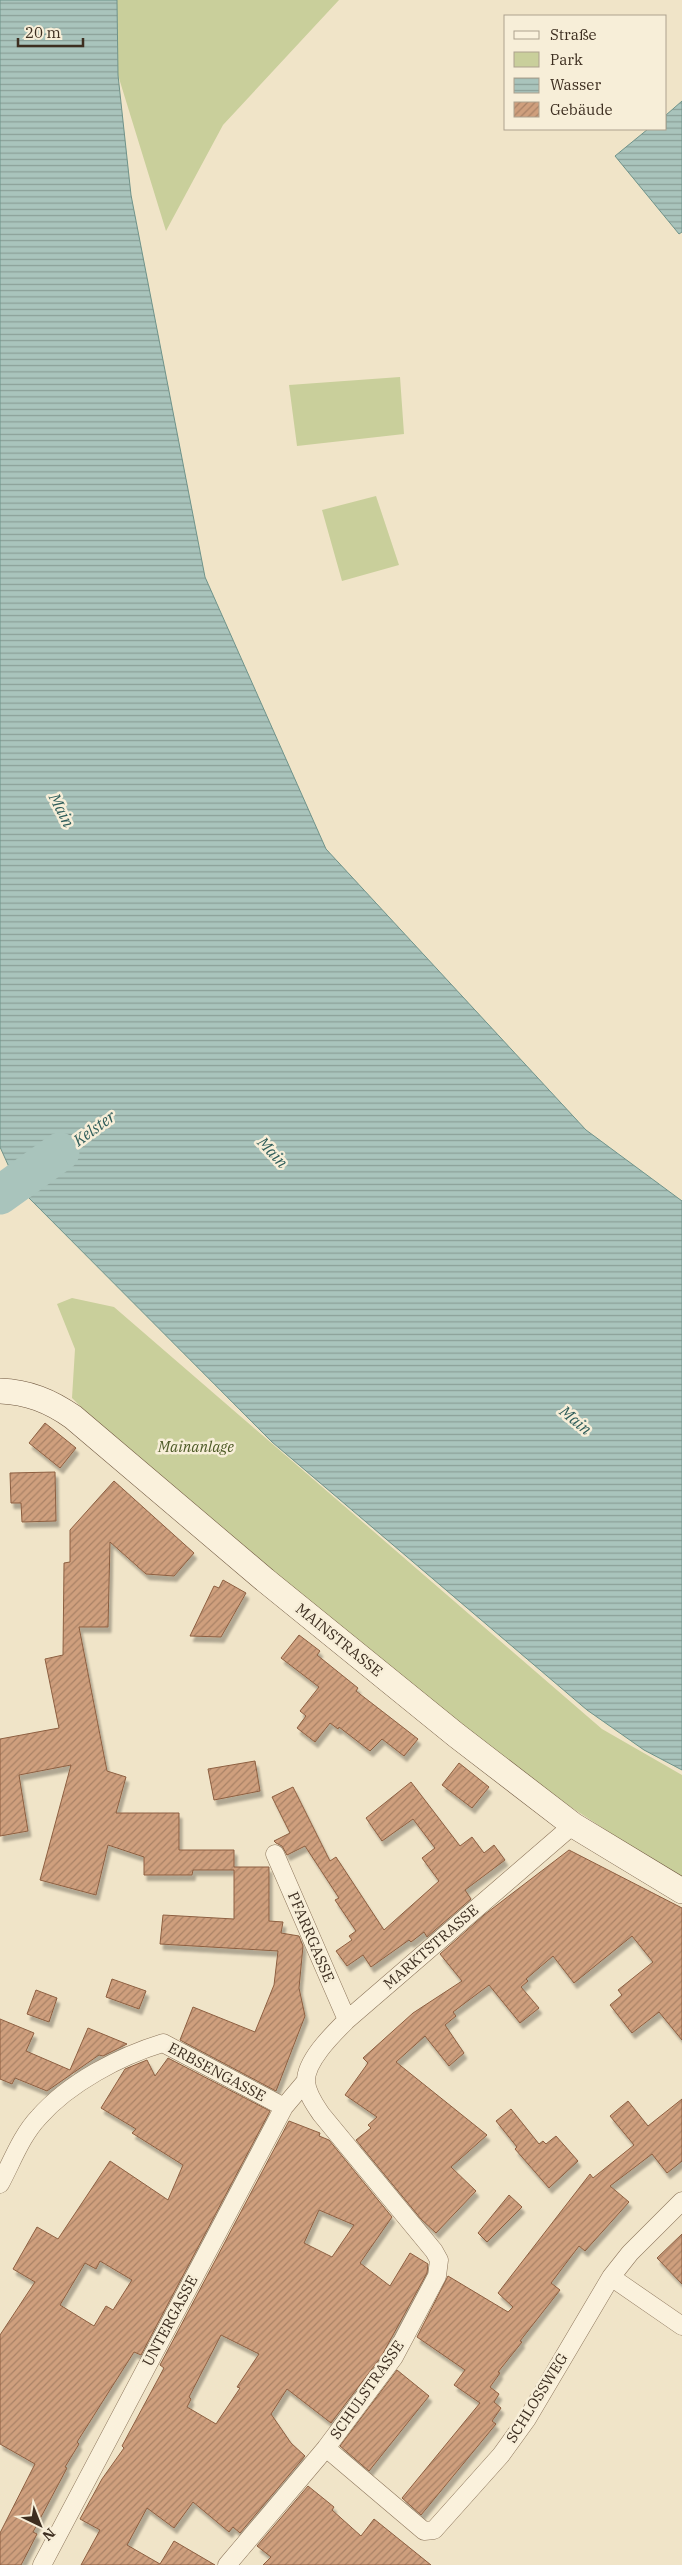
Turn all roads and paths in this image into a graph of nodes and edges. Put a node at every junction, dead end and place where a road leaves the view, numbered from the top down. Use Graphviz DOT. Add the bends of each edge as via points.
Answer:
graph roads {
  1 [pos="0,1390"];
  2 [pos="573,1824"];
  3 [pos="275,1854"];
  4 [pos="682,1891"];
  5 [pos="347,2020"];
  6 [pos="306,2082"];
  7 [pos="284,2107"];
  8 [pos="0,2184"];
  9 [pos="682,2201"];
  10 [pos="611,2277"];
  11 [pos="682,2326"];
  12 [pos="326,2448"];
  13 [pos="42,2565"];
  14 [pos="227,2565"];
  1 -- 2 [label="street, MAINSTRASSE" via="34,1396 73,1417 272,1586 456,1735"];
  2 -- 4 [label="street, MAINSTRASSE"];
  2 -- 5 [label="street, MARKTSTRASSE"];
  3 -- 5 [label="street, PFARRGASSE"];
  5 -- 6 [label="street, MARKTSTRASSE" via="322,2047"];
  6 -- 7 [label="street, UNTERGASSE"];
  6 -- 12 [label="street, SCHULSTRASSE" via="321,2114 439,2260 437,2276 394,2357"];
  7 -- 8 [label="street, ERBSENGASSE" via="163,2043 94,2074 51,2106 25,2136"];
  7 -- 13 [label="street, UNTERGASSE"];
  9 -- 10 [label="street, SCHLOSSWEG"];
  10 -- 11 [label="street"];
  10 -- 12 [label="street, SCHLOSSWEG" via="527,2419 501,2455 434,2530 424,2531"];
  12 -- 14 [label="street, SCHULSTRASSE"];
}
